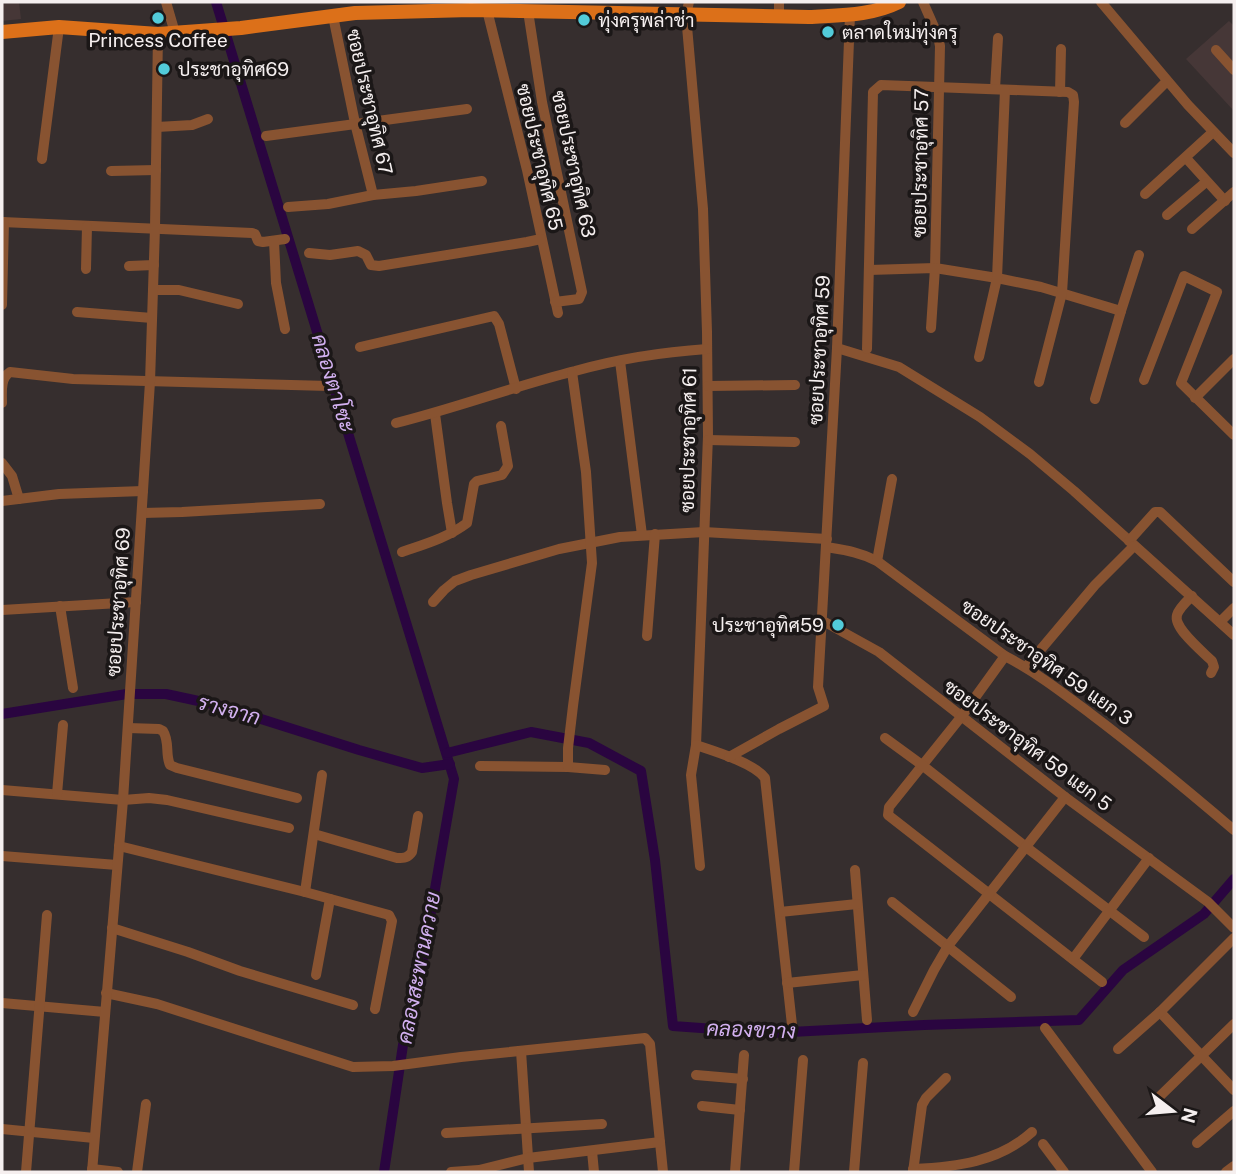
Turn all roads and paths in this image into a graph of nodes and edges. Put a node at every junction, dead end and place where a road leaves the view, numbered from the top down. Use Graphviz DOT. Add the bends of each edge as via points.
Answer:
graph roads {
  1 [pos="166,2"];
  2 [pos="899,2"];
  3 [pos="923,2"];
  4 [pos="1101,2"];
  5 [pos="533,8"];
  6 [pos="687,8"];
  7 [pos="779,9"];
  8 [pos="486,10"];
  9 [pos="850,15"];
  10 [pos="333,16"];
  11 [pos="59,27"];
  12 [pos="2,32"];
  13 [pos="175,33"];
  14 [pos="158,34"];
  15 [pos="998,38"];
  16 [pos="1061,49"];
  17 [pos="1216,50"];
  18 [pos="1234,70"];
  19 [pos="1167,80"];
  20 [pos="940,88"];
  21 [pos="1000,90"];
  22 [pos="1060,92"];
  23 [pos="467,109"];
  24 [pos="208,119"];
  25 [pos="355,123"];
  26 [pos="1125,123"];
  27 [pos="157,127"];
  28 [pos="1213,132"];
  29 [pos="266,136"];
  30 [pos="1234,153"];
  31 [pos="1186,158"];
  32 [pos="41,159"];
  33 [pos="156,170"];
  34 [pos="111,171"];
  35 [pos="482,181"];
  36 [pos="1206,182"];
  37 [pos="1234,192"];
  38 [pos="1146,194"];
  39 [pos="373,195"];
  40 [pos="1224,201"];
  41 [pos="288,207"];
  42 [pos="1167,215"];
  43 [pos="3,222"];
  44 [pos="87,226"];
  45 [pos="155,228"];
  46 [pos="1192,229"];
  47 [pos="541,239"];
  48 [pos="309,253"];
  49 [pos="1139,255"];
  50 [pos="154,265"];
  51 [pos="129,266"];
  52 [pos="86,268"];
  53 [pos="936,268"];
  54 [pos="869,270"];
  55 [pos="997,278"];
  56 [pos="153,290"];
  57 [pos="1062,293"];
  58 [pos="237,304"];
  59 [pos="2,305"];
  60 [pos="556,307"];
  61 [pos="1121,311"];
  62 [pos="77,313"];
  63 [pos="152,318"];
  64 [pos="931,328"];
  65 [pos="285,329"];
  66 [pos="360,347"];
  67 [pos="837,348"];
  68 [pos="707,349"];
  69 [pos="867,349"];
  70 [pos="979,357"];
  71 [pos="1234,359"];
  72 [pos="620,361"];
  73 [pos="572,372"];
  74 [pos="1144,380"];
  75 [pos="150,382"];
  76 [pos="1039,382"];
  77 [pos="795,385"];
  78 [pos="329,386"];
  79 [pos="708,386"];
  80 [pos="516,388"];
  81 [pos="1195,398"];
  82 [pos="1095,399"];
  83 [pos="2,404"];
  84 [pos="435,414"];
  85 [pos="396,423"];
  86 [pos="501,426"];
  87 [pos="1234,435"];
  88 [pos="708,440"];
  89 [pos="795,442"];
  90 [pos="2,463"];
  91 [pos="892,479"];
  92 [pos="143,491"];
  93 [pos="19,499"];
  94 [pos="2,500"];
  95 [pos="320,504"];
  96 [pos="142,513"];
  97 [pos="704,532"];
  98 [pos="452,533"];
  99 [pos="655,534"];
  100 [pos="642,535"];
  101 [pos="592,543"];
  102 [pos="827,543"];
  103 [pos="1132,543"];
  104 [pos="402,552"];
  105 [pos="877,561"];
  106 [pos="1234,582"];
  107 [pos="1192,596"];
  108 [pos="136,602"];
  109 [pos="433,602"];
  110 [pos="60,606"];
  111 [pos="1234,608"];
  112 [pos="2,610"];
  113 [pos="822,621"];
  114 [pos="1220,622"];
  115 [pos="1234,635"];
  116 [pos="646,636"];
  117 [pos="1005,656"];
  118 [pos="1026,667"];
  119 [pos="1211,673"];
  120 [pos="73,688"];
  121 [pos="836,701"];
  122 [pos="824,706"];
  123 [pos="961,717"];
  124 [pos="63,725"];
  125 [pos="128,728"];
  126 [pos="885,738"];
  127 [pos="696,745"];
  128 [pos="729,757"];
  129 [pos="922,765"];
  130 [pos="480,766"];
  131 [pos="568,767"];
  132 [pos="605,770"];
  133 [pos="322,775"];
  134 [pos="2,790"];
  135 [pos="57,794"];
  136 [pos="297,797"];
  137 [pos="1065,797"];
  138 [pos="123,800"];
  139 [pos="418,816"];
  140 [pos="289,828"];
  141 [pos="1234,830"];
  142 [pos="314,834"];
  143 [pos="119,846"];
  144 [pos="1026,848"];
  145 [pos="2,856"];
  146 [pos="1149,858"];
  147 [pos="117,865"];
  148 [pos="700,866"];
  149 [pos="855,870"];
  150 [pos="305,892"];
  151 [pos="989,894"];
  152 [pos="330,899"];
  153 [pos="892,902"];
  154 [pos="857,904"];
  155 [pos="1109,910"];
  156 [pos="780,912"];
  157 [pos="47,915"];
  158 [pos="112,928"];
  159 [pos="1234,928"];
  160 [pos="1144,937"];
  161 [pos="1234,938"];
  162 [pos="948,946"];
  163 [pos="1073,959"];
  164 [pos="316,975"];
  165 [pos="863,975"];
  166 [pos="1102,982"];
  167 [pos="788,983"];
  168 [pos="106,993"];
  169 [pos="1011,997"];
  170 [pos="2,1003"];
  171 [pos="353,1005"];
  172 [pos="40,1007"];
  173 [pos="375,1009"];
  174 [pos="104,1012"];
  175 [pos="913,1012"];
  176 [pos="1160,1012"];
  177 [pos="867,1020"];
  178 [pos="1234,1024"];
  179 [pos="792,1026"];
  180 [pos="1045,1028"];
  181 [pos="1118,1049"];
  182 [pos="521,1051"];
  183 [pos="744,1055"];
  184 [pos="1201,1056"];
  185 [pos="803,1060"];
  186 [pos="863,1063"];
  187 [pos="696,1075"];
  188 [pos="946,1077"];
  189 [pos="743,1079"];
  190 [pos="1234,1090"];
  191 [pos="1157,1099"];
  192 [pos="146,1104"];
  193 [pos="702,1106"];
  194 [pos="740,1110"];
  195 [pos="1234,1111"];
  196 [pos="602,1124"];
  197 [pos="526,1127"];
  198 [pos="2,1129"];
  199 [pos="30,1132"];
  200 [pos="1032,1132"];
  201 [pos="446,1133"];
  202 [pos="94,1138"];
  203 [pos="660,1142"];
  204 [pos="1197,1143"];
  205 [pos="1042,1144"];
  206 [pos="592,1151"];
  207 [pos="528,1158"];
  208 [pos="1234,1166"];
  209 [pos="92,1170"];
  210 [pos="913,1171"];
  211 [pos="26,1172"];
  212 [pos="118,1172"];
  213 [pos="137,1172"];
  214 [pos="451,1172"];
  215 [pos="529,1172"];
  216 [pos="594,1172"];
  217 [pos="663,1172"];
  218 [pos="735,1172"];
  219 [pos="794,1172"];
  220 [pos="854,1172"];
  221 [pos="1063,1172"];
  222 [pos="1152,1172"];
  223 [pos="1226,1172"];
  1 -- 13 [label="street"];
  2 -- 9 [label="main road"];
  3 -- 20 [label="street, ซอยประชาอุทิศ 57" via="940,40"];
  4 -- 19 [label="street"];
  5 -- 6 [label="main road"];
  5 -- 8 [label="main road"];
  5 -- 60 [label="street, ซอยประชาอุทิศ 63" via="542,102 582,292 579,299"];
  6 -- 7 [label="main road"];
  6 -- 68 [label="street, ซอยประชาอุทิศ 61" via="703,209"];
  7 -- 9 [label="main road"];
  8 -- 10 [label="main road"];
  8 -- 47 [label="street, ซอยประชาอุทิศ 65"];
  9 -- 67 [label="street, ซอยประชาอุทิศ 59"];
  10 -- 13 [label="main road"];
  10 -- 25 [label="street, ซอยประชาอุทิศ 67"];
  11 -- 12 [label="main road"];
  11 -- 14 [label="main road"];
  11 -- 32 [label="street"];
  13 -- 14 [label="main road"];
  14 -- 27 [label="street, ซอยประชาอุทิศ 69"];
  15 -- 21 [label="street"];
  16 -- 22 [label="street"];
  17 -- 18 [label="street"];
  19 -- 26 [label="street"];
  19 -- 28 [label="street"];
  20 -- 21 [label="street"];
  20 -- 53 [label="street, ซอยประชาอุทิศ 57"];
  20 -- 54 [label="street" via="881,85 873,92"];
  21 -- 22 [label="street"];
  21 -- 55 [label="street"];
  22 -- 57 [label="street" via="1073,95 1074,102"];
  23 -- 25 [label="street"];
  24 -- 27 [label="street"];
  25 -- 29 [label="street"];
  25 -- 39 [label="street, ซอยประชาอุทิศ 67"];
  27 -- 33 [label="street, ซอยประชาอุทิศ 69"];
  28 -- 30 [label="street"];
  28 -- 31 [label="street"];
  31 -- 36 [label="street"];
  31 -- 38 [label="street"];
  33 -- 34 [label="street"];
  33 -- 45 [label="street, ซอยประชาอุทิศ 69"];
  35 -- 39 [label="street"];
  36 -- 40 [label="street"];
  36 -- 42 [label="street"];
  37 -- 40 [label="street"];
  39 -- 41 [label="street"];
  40 -- 46 [label="street"];
  43 -- 44 [label="street"];
  43 -- 59 [label="street"];
  44 -- 45 [label="street"];
  44 -- 52 [label="street"];
  45 -- 50 [label="street, ซอยประชาอุทิศ 69"];
  45 -- 65 [label="street" via="252,233 261,242 280,240 276,284"];
  47 -- 48 [label="street" via="379,266 371,265 359,251"];
  47 -- 60 [label="street, ซอยประชาอุทิศ 65"];
  49 -- 61 [label="street"];
  50 -- 51 [label="street"];
  50 -- 56 [label="street, ซอยประชาอุทิศ 69"];
  53 -- 54 [label="street"];
  53 -- 55 [label="street"];
  53 -- 64 [label="street, ซอยประชาอุทิศ 57"];
  54 -- 69 [label="street"];
  55 -- 57 [label="street"];
  55 -- 70 [label="street"];
  56 -- 58 [label="street" via="179,290"];
  56 -- 63 [label="street, ซอยประชาอุทิศ 69"];
  57 -- 61 [label="street"];
  57 -- 76 [label="street"];
  61 -- 82 [label="street"];
  62 -- 63 [label="street"];
  63 -- 75 [label="street, ซอยประชาอุทิศ 69"];
  66 -- 80 [label="street" via="494,316"];
  67 -- 102 [label="street, ซอยประชาอุทิศ 59"];
  67 -- 103 [label="street" via="899,367 980,417 1030,453"];
  68 -- 72 [label="street"];
  68 -- 79 [label="street, ซอยประชาอุทิศ 61"];
  71 -- 81 [label="street"];
  72 -- 73 [label="street"];
  72 -- 100 [label="street"];
  73 -- 80 [label="street"];
  73 -- 101 [label="street"];
  74 -- 81 [label="street" via="1184,276 1217,292 1181,383"];
  75 -- 78 [label="street"];
  75 -- 83 [label="street" via="10,372 3,381"];
  75 -- 92 [label="street, ซอยประชาอุทิศ 69"];
  77 -- 79 [label="street"];
  79 -- 88 [label="street, ซอยประชาอุทิศ 61"];
  80 -- 84 [label="street"];
  81 -- 87 [label="street"];
  84 -- 85 [label="street"];
  84 -- 98 [label="street"];
  86 -- 98 [label="street" via="508,466 502,474 477,481 467,523"];
  88 -- 89 [label="street"];
  88 -- 97 [label="street, ซอยประชาอุทิศ 61"];
  90 -- 93 [label="street"];
  91 -- 105 [label="street"];
  92 -- 93 [label="street"];
  92 -- 96 [label="street, ซอยประชาอุทิศ 69"];
  93 -- 94 [label="street"];
  95 -- 96 [label="street"];
  96 -- 108 [label="street, ซอยประชาอุทิศ 69"];
  97 -- 99 [label="street, ซอยประชาอุทิศ 59 แยก 3"];
  97 -- 102 [label="street, ซอยประชาอุทิศ 59 แยก 3"];
  97 -- 127 [label="street, ซอยประชาอุทิศ 61"];
  98 -- 104 [label="street"];
  99 -- 100 [label="street, ซอยประชาอุทิศ 59 แยก 3"];
  99 -- 116 [label="street"];
  100 -- 101 [label="street, ซอยประชาอุทิศ 59 แยก 3"];
  101 -- 109 [label="street, ซอยประชาอุทิศ 59 แยก 3" via="455,581"];
  101 -- 131 [label="street"];
  102 -- 105 [label="street, ซอยประชาอุทิศ 59 แยก 3"];
  102 -- 113 [label="street, ซอยประชาอุทิศ 59"];
  103 -- 106 [label="street" via="1158,512"];
  103 -- 107 [label="street"];
  103 -- 118 [label="street"];
  105 -- 117 [label="street, ซอยประชาอุทิศ 59 แยก 3"];
  107 -- 114 [label="street"];
  107 -- 119 [label="street" via="1177,613 1177,620 1212,661"];
  108 -- 110 [label="street"];
  108 -- 125 [label="street, ซอยประชาอุทิศ 69"];
  110 -- 112 [label="street"];
  110 -- 120 [label="street"];
  111 -- 114 [label="street"];
  113 -- 122 [label="street, ซอยประชาอุทิศ 59" via="818,687"];
  113 -- 123 [label="street, ซอยประชาอุทิศ 59 แยก 5" via="880,652"];
  114 -- 115 [label="street"];
  117 -- 118 [label="street, ซอยประชาอุทิศ 59 แยก 3"];
  117 -- 123 [label="street"];
  118 -- 141 [label="street, ซอยประชาอุทิศ 59 แยก 3" via="1145,755"];
  121 -- 122 [label="street"];
  122 -- 128 [label="street"];
  123 -- 129 [label="street"];
  123 -- 137 [label="street, ซอยประชาอุทิศ 59 แยก 5"];
  124 -- 135 [label="street"];
  125 -- 136 [label="street" via="163,731 167,760 177,768"];
  125 -- 138 [label="street, ซอยประชาอุทิศ 69"];
  126 -- 129 [label="street"];
  127 -- 128 [label="street"];
  127 -- 148 [label="street, ซอยประชาอุทิศ 61" via="691,775"];
  128 -- 156 [label="street" via="765,778"];
  129 -- 144 [label="street"];
  129 -- 151 [label="street" via="889,807 888,816"];
  130 -- 131 [label="street"];
  131 -- 132 [label="street"];
  133 -- 142 [label="street"];
  134 -- 135 [label="street"];
  135 -- 138 [label="street"];
  137 -- 144 [label="street"];
  137 -- 146 [label="street, ซอยประชาอุทิศ 59 แยก 5"];
  138 -- 140 [label="street" via="167,800"];
  138 -- 143 [label="street, ซอยประชาอุทิศ 69"];
  139 -- 142 [label="street" via="412,852 404,858"];
  142 -- 150 [label="street"];
  143 -- 147 [label="street, ซอยประชาอุทิศ 69"];
  143 -- 150 [label="street"];
  144 -- 151 [label="street"];
  144 -- 155 [label="street"];
  145 -- 147 [label="street"];
  146 -- 155 [label="street"];
  146 -- 159 [label="street, ซอยประชาอุทิศ 59 แยก 5"];
  147 -- 158 [label="street, ซอยประชาอุทิศ 69"];
  149 -- 154 [label="street"];
  150 -- 152 [label="street"];
  151 -- 162 [label="street"];
  151 -- 163 [label="street"];
  152 -- 164 [label="street"];
  152 -- 173 [label="street" via="391,918"];
  153 -- 162 [label="street"];
  154 -- 156 [label="street"];
  154 -- 165 [label="street"];
  155 -- 160 [label="street"];
  155 -- 163 [label="street"];
  156 -- 167 [label="street"];
  157 -- 172 [label="street"];
  158 -- 168 [label="street, ซอยประชาอุทิศ 69"];
  158 -- 171 [label="street"];
  161 -- 176 [label="street"];
  162 -- 169 [label="street"];
  162 -- 175 [label="street"];
  163 -- 166 [label="street"];
  165 -- 167 [label="street"];
  165 -- 177 [label="street"];
  167 -- 179 [label="street"];
  168 -- 174 [label="street, ซอยประชาอุทิศ 69"];
  168 -- 182 [label="street" via="157,1004 353,1067"];
  170 -- 172 [label="street"];
  172 -- 174 [label="street"];
  172 -- 199 [label="street"];
  174 -- 202 [label="street, ซอยประชาอุทิศ 69"];
  176 -- 181 [label="street"];
  176 -- 184 [label="street"];
  178 -- 184 [label="street"];
  180 -- 222 [label="street"];
  182 -- 197 [label="street"];
  182 -- 203 [label="street" via="648,1040"];
  183 -- 189 [label="street"];
  184 -- 190 [label="street"];
  184 -- 191 [label="street"];
  185 -- 219 [label="street"];
  186 -- 220 [label="street"];
  187 -- 189 [label="street"];
  188 -- 210 [label="street" via="922,1104"];
  189 -- 194 [label="street"];
  192 -- 213 [label="street"];
  193 -- 194 [label="street"];
  194 -- 218 [label="street"];
  195 -- 204 [label="street"];
  196 -- 197 [label="street"];
  197 -- 201 [label="street"];
  197 -- 207 [label="street"];
  198 -- 199 [label="street"];
  199 -- 202 [label="street"];
  199 -- 211 [label="street"];
  200 -- 210 [label="street" via="998,1154 966,1164"];
  202 -- 209 [label="street, ซอยประชาอุทิศ 69"];
  203 -- 206 [label="street"];
  203 -- 217 [label="street"];
  205 -- 221 [label="street"];
  206 -- 207 [label="street"];
  206 -- 216 [label="street"];
  207 -- 214 [label="street"];
  207 -- 215 [label="street"];
  208 -- 223 [label="street"];
  209 -- 212 [label="street"];
}
